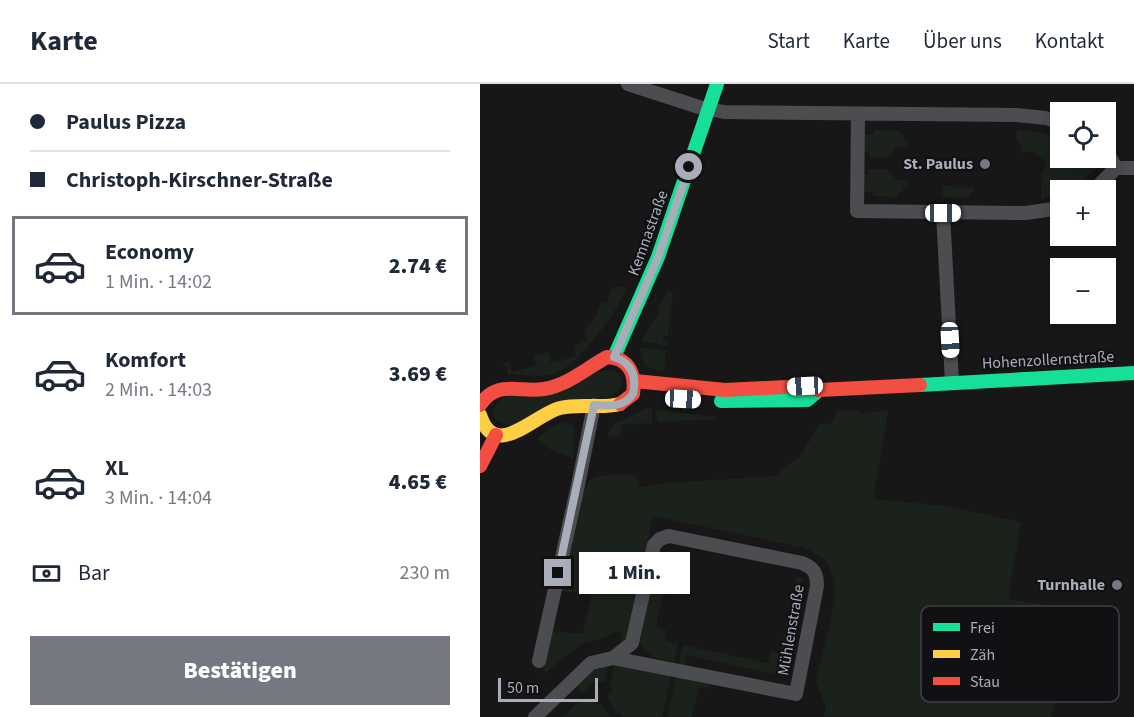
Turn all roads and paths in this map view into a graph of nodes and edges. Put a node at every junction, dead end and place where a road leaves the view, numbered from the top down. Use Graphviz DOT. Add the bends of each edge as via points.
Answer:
graph roads {
  1 [pos="628,84"];
  2 [pos="717,84"];
  3 [pos="709,109"];
  4 [pos="858,114"];
  5 [pos="1050,119"];
  6 [pos="1116,168"];
  7 [pos="1134,168"];
  8 [pos="1104,180"];
  9 [pos="1050,210"];
  10 [pos="943,213"];
  11 [pos="614,357"];
  12 [pos="1134,373"];
  13 [pos="952,381"];
  14 [pos="634,388"];
  15 [pos="594,405"];
  16 [pos="480,406"];
  17 [pos="496,435"];
  18 [pos="480,466"];
  19 [pos="613,658"];
  20 [pos="539,661"];
  21 [pos="535,717"];
  1 -- 3 [label="street"];
  2 -- 3 [label="main road, Kemnastraße"];
  3 -- 4 [label="street"];
  3 -- 11 [label="main road, Kemnastraße" via="658,257"];
  4 -- 5 [label="street"];
  4 -- 10 [label="street" via="857,211"];
  6 -- 7 [label="street"];
  6 -- 8 [label="street"];
  9 -- 10 [label="street"];
  10 -- 13 [label="street"];
  11 -- 14 [label="main road" via="629,365"];
  11 -- 16 [label="main road" via="601,360 565,384 490,391"];
  12 -- 13 [label="main road, Hohenzollernstraße"];
  13 -- 14 [label="main road, Hohenzollernstraße" via="819,390 807,400 751,402"];
  14 -- 15 [label="main road, Hohenzollernstraße" via="622,404"];
  15 -- 17 [label="main road, Hohenzollernstraße" via="558,408 518,433"];
  15 -- 20 [label="street"];
  16 -- 17 [label="main road" via="484,427"];
  17 -- 18 [label="main road"];
  19 -- 19 [label="street, Mühlenstraße" via="796,694 817,574 802,563 689,539 660,538 654,545 632,643"];
  19 -- 21 [label="street, Mühlenstraße" via="591,663"];
}
